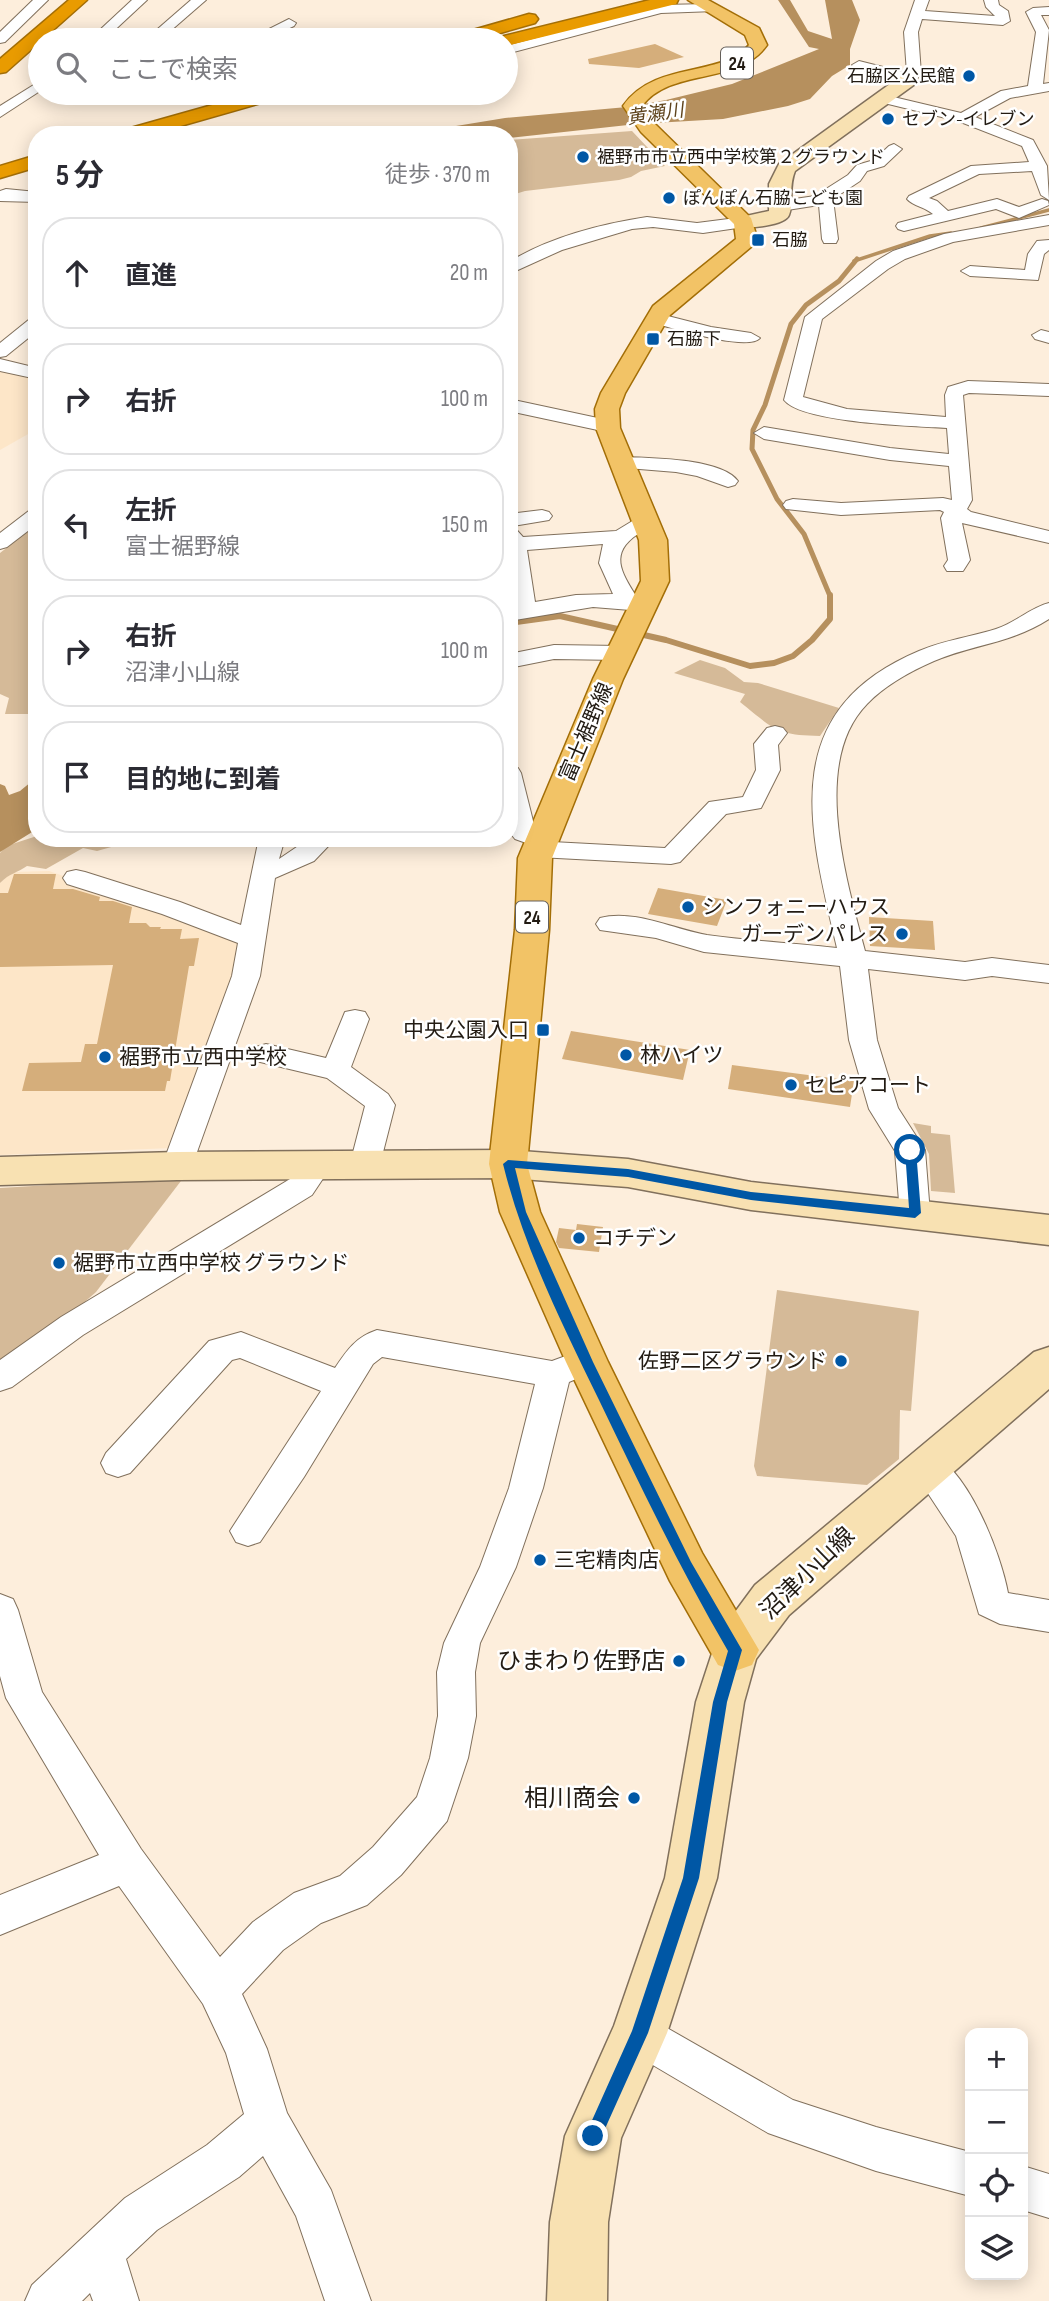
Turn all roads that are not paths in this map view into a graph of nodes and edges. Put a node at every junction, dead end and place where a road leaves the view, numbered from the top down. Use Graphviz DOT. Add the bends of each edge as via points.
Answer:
graph roads {
  1 [pos="41,0"];
  2 [pos="140,0"];
  3 [pos="199,0"];
  4 [pos="619,0"];
  5 [pos="670,0"];
  6 [pos="922,0"];
  7 [pos="991,0"];
  8 [pos="86,4"];
  9 [pos="548,4"];
  10 [pos="582,4"];
  11 [pos="703,4"];
  12 [pos="1049,11"];
  13 [pos="918,15"];
  14 [pos="289,23"];
  15 [pos="54,28"];
  16 [pos="66,28"];
  17 [pos="109,28"];
  18 [pos="166,28"];
  19 [pos="279,28"];
  20 [pos="480,28"];
  21 [pos="490,28"];
  22 [pos="518,30"];
  23 [pos="518,38"];
  24 [pos="0,39"];
  25 [pos="28,47"];
  26 [pos="518,47"];
  27 [pos="28,64"];
  28 [pos="859,65"];
  29 [pos="0,68"];
  30 [pos="908,80"];
  31 [pos="0,86"];
  32 [pos="1042,87"];
  33 [pos="28,93"];
  34 [pos="885,99"];
  35 [pos="229,105"];
  36 [pos="238,105"];
  37 [pos="252,105"];
  38 [pos="215,110"];
  39 [pos="0,113"];
  40 [pos="963,118"];
  41 [pos="159,126"];
  42 [pos="187,126"];
  43 [pos="894,149"];
  44 [pos="1041,155"];
  45 [pos="949,158"];
  46 [pos="28,163"];
  47 [pos="0,172"];
  48 [pos="971,172"];
  49 [pos="28,174"];
  50 [pos="0,182"];
  51 [pos="1049,194"];
  52 [pos="0,196"];
  53 [pos="28,198"];
  54 [pos="820,200"];
  55 [pos="1049,201"];
  56 [pos="781,206"];
  57 [pos="944,216"];
  58 [pos="1049,220"];
  59 [pos="744,222"];
  60 [pos="904,226"];
  61 [pos="830,239"];
  62 [pos="1049,245"];
  63 [pos="518,263"];
  64 [pos="970,271"];
  65 [pos="656,318"];
  66 [pos="28,329"];
  67 [pos="751,338"];
  68 [pos="0,352"];
  69 [pos="0,365"];
  70 [pos="28,372"];
  71 [pos="1049,390"];
  72 [pos="518,407"];
  73 [pos="956,423"];
  74 [pos="607,426"];
  75 [pos="764,433"];
  76 [pos="959,461"];
  77 [pos="622,463"];
  78 [pos="728,481"];
  79 [pos="820,488"];
  80 [pos="793,505"];
  81 [pos="830,508"];
  82 [pos="956,510"];
  83 [pos="542,516"];
  84 [pos="518,519"];
  85 [pos="28,521"];
  86 [pos="632,529"];
  87 [pos="1049,537"];
  88 [pos="518,538"];
  89 [pos="0,543"];
  90 [pos="955,566"];
  91 [pos="635,602"];
  92 [pos="1049,610"];
  93 [pos="518,612"];
  94 [pos="620,653"];
  95 [pos="518,658"];
  96 [pos="775,733"];
  97 [pos="518,810"];
  98 [pos="539,844"];
  99 [pos="270,847"];
  100 [pos="319,847"];
  101 [pos="264,872"];
  102 [pos="76,878"];
  103 [pos="609,923"];
  104 [pos="253,939"];
  105 [pos="853,958"];
  106 [pos="1049,974"];
  107 [pos="355,1019"];
  108 [pos="266,1054"];
  109 [pos="336,1070"];
  110 [pos="365,1164"];
  111 [pos="508,1164"];
  112 [pos="317,1165"];
  113 [pos="177,1166"];
  114 [pos="0,1171"];
  115 [pos="915,1213"];
  116 [pos="1049,1230"];
  117 [pos="1049,1364"];
  118 [pos="570,1368"];
  119 [pos="0,1378"];
  120 [pos="342,1385"];
  121 [pos="118,1463"];
  122 [pos="928,1466"];
  123 [pos="248,1531"];
  124 [pos="0,1610"];
  125 [pos="1049,1616"];
  126 [pos="735,1650"];
  127 [pos="127,1863"];
  128 [pos="0,1915"];
  129 [pos="218,1989"];
  130 [pos="639,2033"];
  131 [pos="268,2122"];
  132 [pos="965,2173"];
  133 [pos="1028,2190"];
  134 [pos="1049,2196"];
  135 [pos="100,2250"];
  136 [pos="48,2301"];
  137 [pos="116,2301"];
  138 [pos="348,2301"];
  139 [pos="577,2301"];
  1 -- 24 [label="street"];
  2 -- 17 [label="street"];
  3 -- 18 [label="street"];
  4 -- 22 [label="highway"];
  5 -- 23 [label="highway"];
  6 -- 13 [label="street"];
  7 -- 13 [label="street" via="1003,21"];
  8 -- 15 [label="highway"];
  8 -- 16 [label="highway"];
  9 -- 20 [label="highway"];
  10 -- 21 [label="highway"];
  11 -- 26 [label="street" via="661,9"];
  11 -- 59 [label="main road, 24" via="753,32 760,45 755,53 659,83 643,90 632,106 648,128"];
  12 -- 32 [label="street" via="1033,12 1043,32"];
  13 -- 30 [label="street" via="911,32 914,74"];
  14 -- 19 [label="street"];
  25 -- 29 [label="highway"];
  27 -- 31 [label="highway"];
  28 -- 30 [label="street"];
  30 -- 34 [label="street"];
  32 -- 40 [label="street" via="1006,93"];
  33 -- 39 [label="street"];
  34 -- 40 [label="street"];
  34 -- 56 [label="street" via="786,168 779,184"];
  35 -- 38 [label="highway"];
  36 -- 38 [label="highway"];
  37 -- 42 [label="highway"];
  38 -- 41 [label="highway"];
  40 -- 44 [label="street" via="1016,136"];
  43 -- 54 [label="street"];
  44 -- 48 [label="street"];
  44 -- 51 [label="street"];
  45 -- 48 [label="street"];
  46 -- 47 [label="highway"];
  48 -- 57 [label="street" via="915,199"];
  49 -- 50 [label="highway"];
  52 -- 53 [label="street"];
  54 -- 56 [label="street"];
  54 -- 61 [label="street" via="827,202"];
  55 -- 57 [label="street" via="1018,213 997,204"];
  56 -- 59 [label="street" via="779,214 770,218"];
  57 -- 60 [label="street"];
  58 -- 73 [label="street" via="950,237 900,255 814,317 793,400 810,408"];
  59 -- 63 [label="street" via="700,228 633,224 545,249"];
  59 -- 65 [label="main road" via="744,246 677,295"];
  62 -- 64 [label="street" via="1038,250 1032,276"];
  65 -- 67 [label="street"];
  65 -- 74 [label="main road" via="613,393"];
  66 -- 68 [label="street"];
  69 -- 70 [label="street"];
  71 -- 73 [label="street" via="961,388 954,395"];
  72 -- 74 [label="street"];
  73 -- 76 [label="street"];
  74 -- 77 [label="main road, 富士裾野線 / 24"];
  75 -- 76 [label="street"];
  76 -- 82 [label="street" via="962,500"];
  77 -- 78 [label="street" via="682,467"];
  77 -- 86 [label="main road, 富士裾野線 / 24"];
  79 -- 81 [label="street"];
  80 -- 81 [label="street"];
  81 -- 82 [label="street" via="943,504"];
  82 -- 87 [label="street" via="964,517"];
  82 -- 90 [label="street" via="951,518"];
  83 -- 84 [label="street"];
  85 -- 89 [label="street"];
  86 -- 88 [label="street"];
  86 -- 91 [label="street" via="610,549 612,578"];
  86 -- 91 [label="main road, 富士裾野線 / 24" via="653,540 656,564 655,581"];
  91 -- 93 [label="street" via="576,601"];
  91 -- 94 [label="main road, 富士裾野線 / 24"];
  92 -- 105 [label="street" via="1009,632 931,654 894,673 856,701 842,723 832,748 823,816"];
  94 -- 95 [label="street" via="554,652"];
  94 -- 98 [label="main road, 富士裾野線 / 24"];
  96 -- 98 [label="street" via="766,744 768,770 752,803 718,807 671,856"];
  97 -- 98 [label="street" via="524,834"];
  98 -- 111 [label="main road, 富士裾野線 / 24"];
  99 -- 101 [label="street"];
  100 -- 101 [label="street" via="280,870"];
  101 -- 104 [label="street"];
  102 -- 104 [label="street"];
  103 -- 105 [label="street" via="704,943"];
  104 -- 113 [label="street" via="246,976"];
  105 -- 106 [label="street" via="965,971 992,967"];
  105 -- 115 [label="street" via="863,1040 884,1109 910,1150"];
  107 -- 109 [label="street"];
  108 -- 109 [label="street"];
  109 -- 110 [label="street" via="380,1104"];
  110 -- 111 [label="street"];
  110 -- 112 [label="street"];
  111 -- 115 [label="street" via="628,1173 751,1196"];
  111 -- 118 [label="main road, 富士裾野線 / 24"];
  112 -- 113 [label="street"];
  112 -- 119 [label="street" via="301,1187 72,1326"];
  113 -- 114 [label="street"];
  115 -- 116 [label="street"];
  117 -- 122 [label="street, 沼津小山線"];
  118 -- 120 [label="street" via="377,1343 361,1355"];
  118 -- 126 [label="main road, 富士裾野線 / 24"];
  118 -- 129 [label="street" via="498,1567 462,1643 456,1672 457,1716 433,1808 387,1861 353,1891 308,1907 268,1936"];
  120 -- 121 [label="street" via="240,1345 221,1350"];
  120 -- 123 [label="street"];
  122 -- 125 [label="street" via="975,1534 988,1572 992,1604"];
  122 -- 126 [label="street, 沼津小山線" via="772,1600"];
  124 -- 127 [label="street" via="25,1698"];
  126 -- 130 [label="street, 沼津小山線" via="720,1702 691,1878"];
  127 -- 128 [label="street"];
  127 -- 129 [label="street"];
  129 -- 131 [label="street" via="246,2049"];
  130 -- 132 [label="street" via="783,2119"];
  130 -- 139 [label="street, 沼津小山線" via="593,2136 579,2222"];
  131 -- 135 [label="street" via="223,2161 141,2214"];
  131 -- 138 [label="street" via="316,2206"];
  133 -- 134 [label="street"];
  135 -- 136 [label="street"];
  135 -- 137 [label="street"];
}
